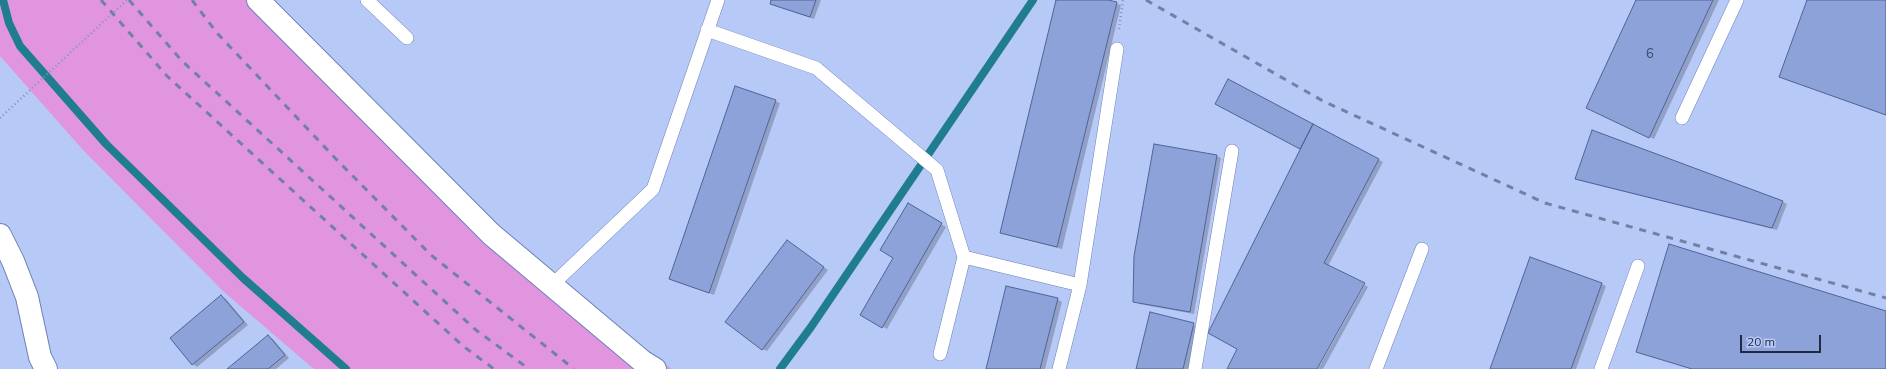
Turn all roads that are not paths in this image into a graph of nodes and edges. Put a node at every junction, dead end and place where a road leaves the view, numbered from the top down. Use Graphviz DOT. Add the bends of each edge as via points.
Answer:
graph roads {
  1 [pos="258,0"];
  2 [pos="367,0"];
  3 [pos="718,0"];
  4 [pos="1737,0"];
  5 [pos="707,30"];
  6 [pos="407,38"];
  7 [pos="1117,49"];
  8 [pos="1682,118"];
  9 [pos="1232,151"];
  10 [pos="0,235"];
  11 [pos="1422,250"];
  12 [pos="964,258"];
  13 [pos="1638,266"];
  14 [pos="552,285"];
  15 [pos="1080,286"];
  16 [pos="940,354"];
  17 [pos="46,369"];
  18 [pos="655,369"];
  19 [pos="1060,369"];
  20 [pos="1195,369"];
  21 [pos="1376,369"];
  22 [pos="1603,369"];
  1 -- 14 [label="street" via="491,234"];
  2 -- 6 [label="lane"];
  3 -- 5 [label="lane"];
  4 -- 8 [label="lane"];
  5 -- 12 [label="lane" via="816,68 910,146 937,170"];
  5 -- 14 [label="lane" via="653,189"];
  7 -- 15 [label="lane"];
  9 -- 20 [label="lane"];
  10 -- 17 [label="street" via="27,297 40,357"];
  11 -- 21 [label="lane"];
  12 -- 15 [label="lane"];
  12 -- 16 [label="lane"];
  13 -- 22 [label="lane"];
  14 -- 18 [label="street" via="642,361"];
  15 -- 19 [label="lane"];
}
